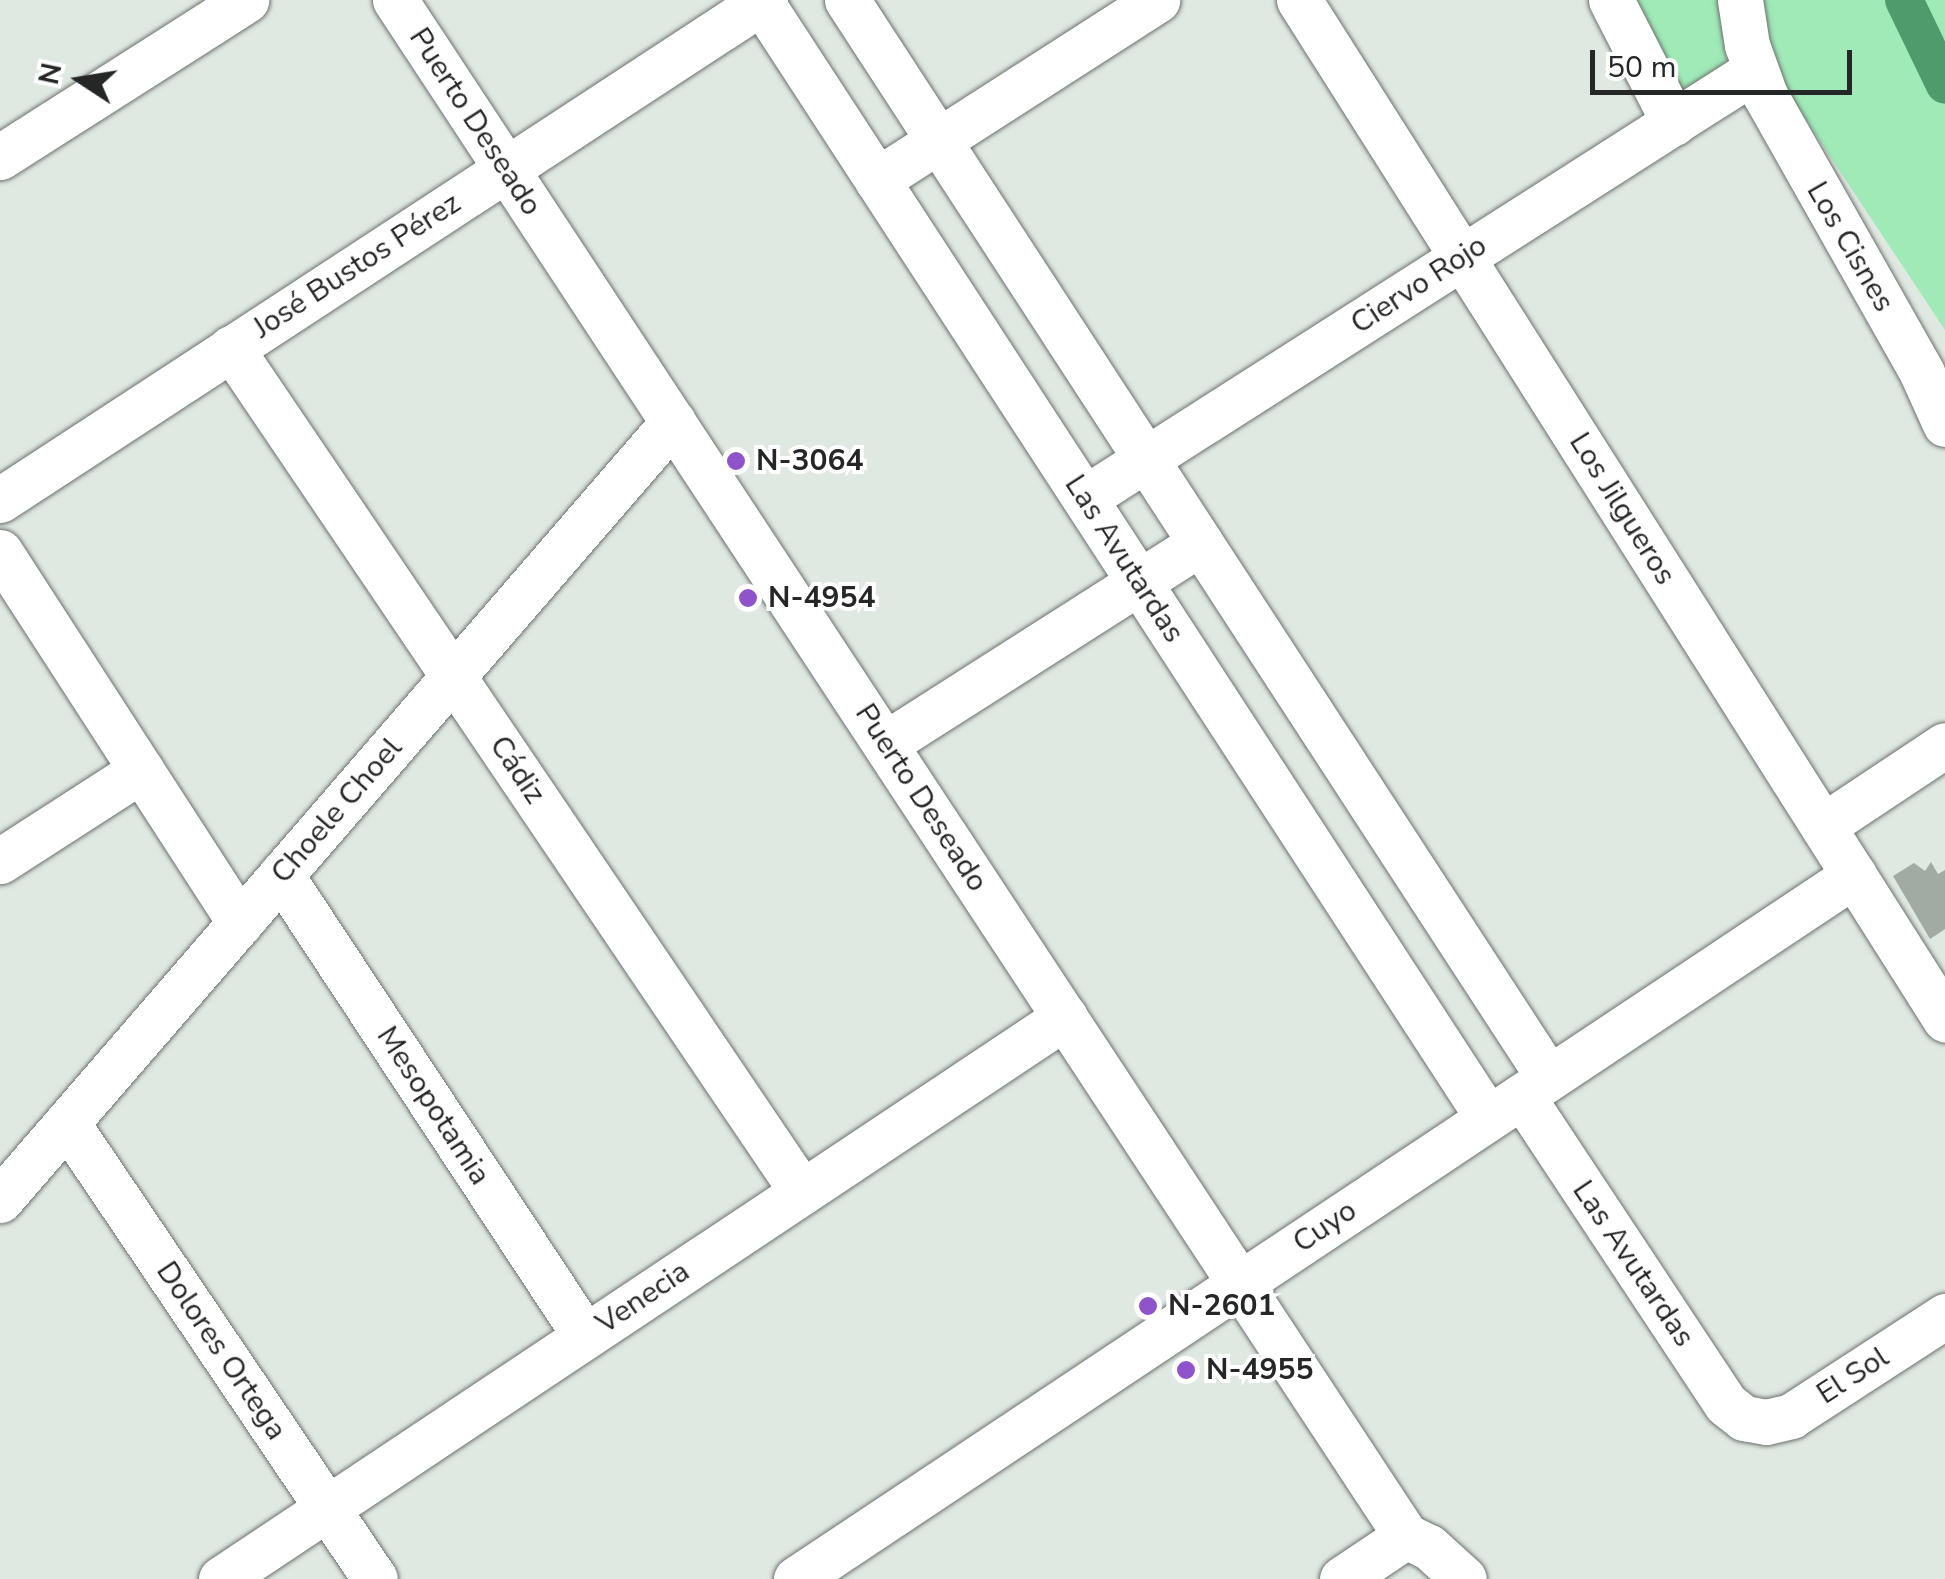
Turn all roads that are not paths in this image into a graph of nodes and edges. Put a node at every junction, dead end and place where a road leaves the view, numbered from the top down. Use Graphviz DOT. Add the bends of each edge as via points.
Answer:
graph roads {
  1 [pos="246,0"];
  2 [pos="395,0"];
  3 [pos="847,0"];
  4 [pos="1157,0"];
  5 [pos="1299,0"];
  6 [pos="1611,0"];
  7 [pos="1740,0"];
  8 [pos="762,1"];
  9 [pos="1754,71"];
  10 [pos="1674,122"];
  11 [pos="939,140"];
  12 [pos="0,157"];
  13 [pos="506,169"];
  14 [pos="877,180"];
  15 [pos="1462,257"];
  16 [pos="231,348"];
  17 [pos="673,422"];
  18 [pos="1945,424"];
  19 [pos="1146,460"];
  20 [pos="1085,498"];
  21 [pos="0,500"];
  22 [pos="1200,543"];
  23 [pos="0,552"];
  24 [pos="1139,582"];
  25 [pos="453,677"];
  26 [pos="885,744"];
  27 [pos="1945,745"];
  28 [pos="141,770"];
  29 [pos="1822,826"];
  30 [pos="0,860"];
  31 [pos="281,875"];
  32 [pos="1854,875"];
  33 [pos="240,923"];
  34 [pos="1065,1017"];
  35 [pos="1945,1019"];
  36 [pos="1519,1097"];
  37 [pos="67,1123"];
  38 [pos="802,1192"];
  39 [pos="0,1200"];
  40 [pos="1240,1283"];
  41 [pos="1945,1316"];
  42 [pos="585,1336"];
  43 [pos="1755,1421"];
  44 [pos="327,1508"];
  45 [pos="1406,1536"];
  46 [pos="221,1579"];
  47 [pos="375,1579"];
  48 [pos="796,1579"];
  49 [pos="1342,1579"];
  50 [pos="1464,1579"];
  1 -- 12 [label="street"];
  2 -- 13 [label="street, Puerto Deseado"];
  3 -- 11 [label="street, Las Avutardas"];
  4 -- 11 [label="street"];
  5 -- 15 [label="street, Los Jilgueros"];
  6 -- 10 [label="street"];
  7 -- 9 [label="street, Los Cisnes"];
  8 -- 13 [label="street, José Bustos Pérez"];
  8 -- 14 [label="street, Las Avutardas"];
  9 -- 10 [label="street, Ciervo Rojo"];
  9 -- 18 [label="street, Los Cisnes"];
  10 -- 15 [label="street, Ciervo Rojo"];
  11 -- 14 [label="street"];
  11 -- 19 [label="street, Las Avutardas"];
  13 -- 16 [label="street, José Bustos Pérez"];
  13 -- 17 [label="street, Puerto Deseado"];
  14 -- 20 [label="street, Las Avutardas"];
  15 -- 19 [label="street, Ciervo Rojo"];
  15 -- 29 [label="street, Los Jilgueros"];
  16 -- 21 [label="street, José Bustos Pérez"];
  16 -- 25 [label="street, Cádiz"];
  17 -- 25 [label="street, Choele Choel"];
  17 -- 26 [label="street, Puerto Deseado"];
  19 -- 20 [label="street, Ciervo Rojo"];
  19 -- 22 [label="street, Las Avutardas"];
  20 -- 24 [label="street, Las Avutardas"];
  22 -- 24 [label="street"];
  22 -- 36 [label="street, Las Avutardas"];
  23 -- 28 [label="street"];
  24 -- 26 [label="street"];
  24 -- 36 [label="street, Las Avutardas"];
  25 -- 31 [label="street, Choele Choel"];
  25 -- 38 [label="street, Cádiz"];
  26 -- 34 [label="street, Puerto Deseado"];
  27 -- 29 [label="street"];
  28 -- 30 [label="street"];
  28 -- 33 [label="street"];
  29 -- 32 [label="street, Los Jilgueros"];
  31 -- 33 [label="street, Choele Choel"];
  31 -- 42 [label="street, Mesopotamia"];
  32 -- 35 [label="street, Los Jilgueros"];
  32 -- 36 [label="street, Cuyo"];
  33 -- 37 [label="street, Choele Choel"];
  34 -- 38 [label="street, Venecia"];
  34 -- 40 [label="street, Puerto Deseado"];
  36 -- 40 [label="street, Cuyo"];
  36 -- 43 [label="street, Las Avutardas" via="1726,1404"];
  37 -- 39 [label="street, Choele Choel"];
  37 -- 44 [label="street, Dolores Ortega"];
  38 -- 42 [label="street, Venecia"];
  40 -- 45 [label="street, Puerto Deseado"];
  40 -- 48 [label="street, Cuyo"];
  41 -- 43 [label="street, El Sol" via="1791,1416"];
  42 -- 44 [label="street, Venecia"];
  44 -- 46 [label="street, Venecia"];
  44 -- 47 [label="street, Dolores Ortega"];
  45 -- 49 [label="street"];
  45 -- 50 [label="street, Puerto Deseado"];
}
